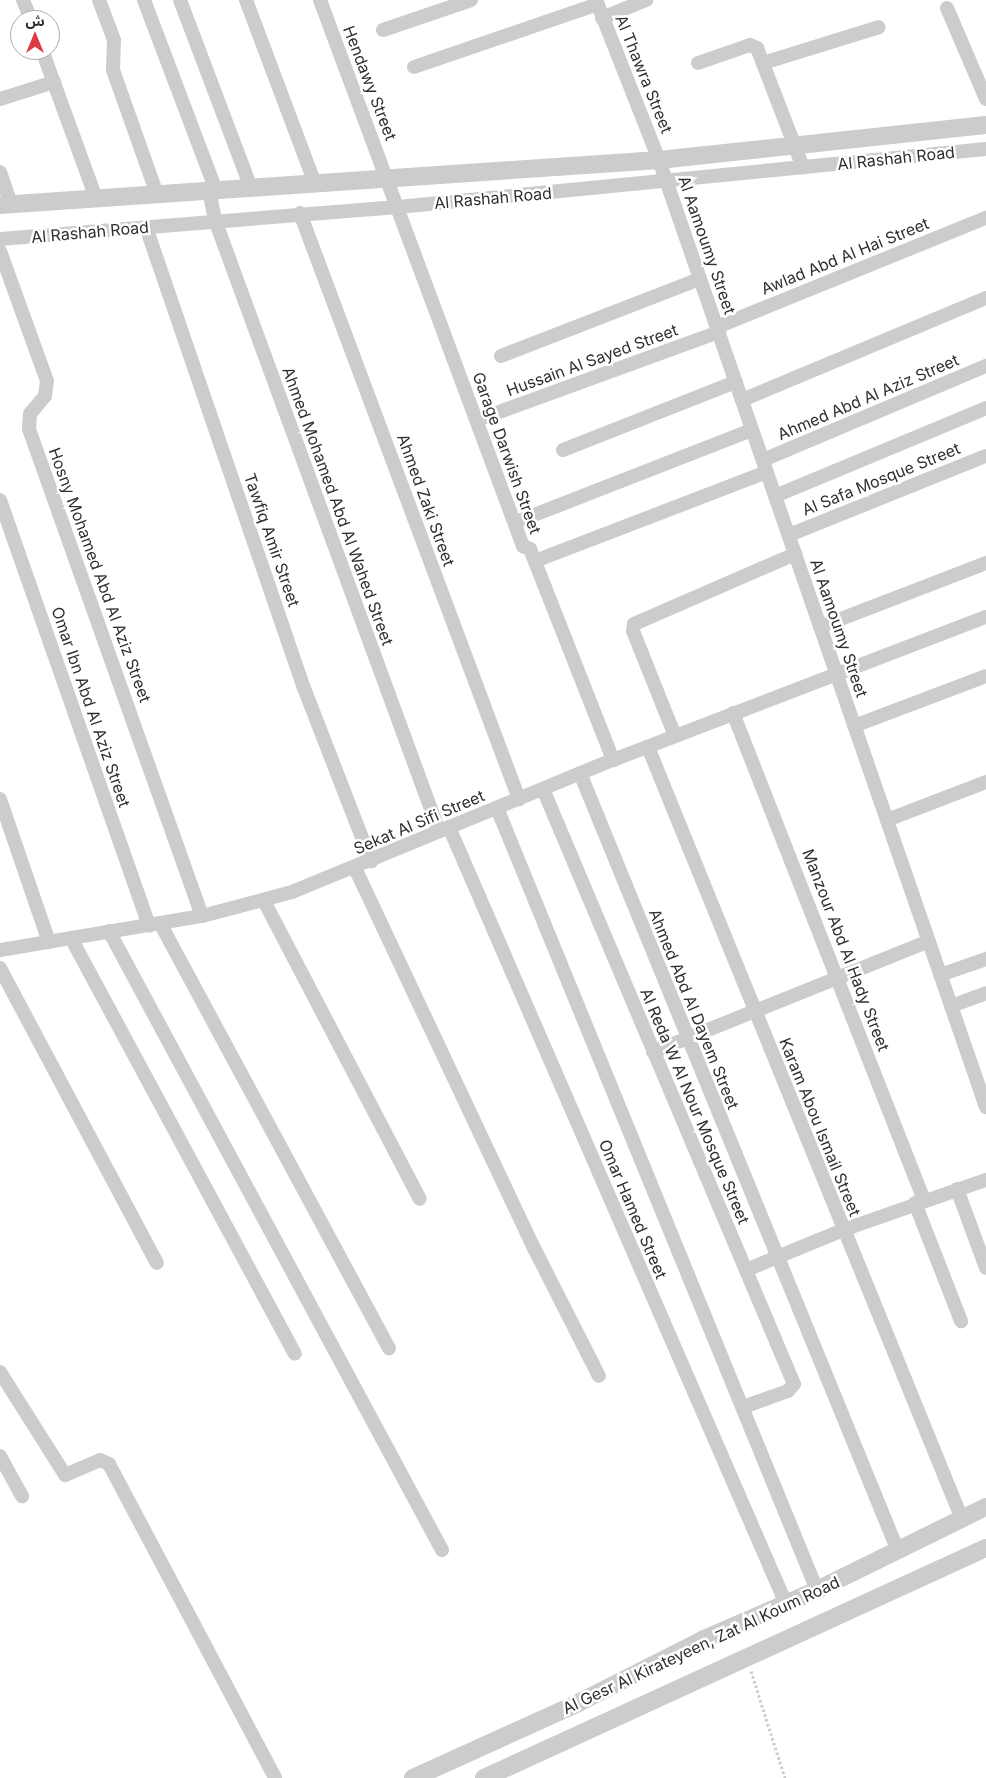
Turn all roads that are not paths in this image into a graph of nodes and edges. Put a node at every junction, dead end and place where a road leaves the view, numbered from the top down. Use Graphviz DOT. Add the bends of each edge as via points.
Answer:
graph roads {
  1 [pos="99,0"];
  2 [pos="144,0"];
  3 [pos="180,0"];
  4 [pos="246,0"];
  5 [pos="320,0"];
  6 [pos="471,0"];
  7 [pos="646,0"];
  8 [pos="599,7"];
  9 [pos="946,8"];
  10 [pos="878,27"];
  11 [pos="383,30"];
  12 [pos="46,60"];
  13 [pos="698,63"];
  14 [pos="763,63"];
  15 [pos="414,67"];
  16 [pos="54,82"];
  17 [pos="0,99"];
  18 [pos="986,99"];
  19 [pos="986,125"];
  20 [pos="795,144"];
  21 [pos="986,149"];
  22 [pos="659,160"];
  23 [pos="803,167"];
  24 [pos="0,172"];
  25 [pos="388,179"];
  26 [pos="667,182"];
  27 [pos="315,184"];
  28 [pos="251,188"];
  29 [pos="212,191"];
  30 [pos="157,194"];
  31 [pos="96,198"];
  32 [pos="6,205"];
  33 [pos="398,207"];
  34 [pos="300,214"];
  35 [pos="986,218"];
  36 [pos="215,220"];
  37 [pos="146,227"];
  38 [pos="0,239"];
  39 [pos="0,250"];
  40 [pos="700,279"];
  41 [pos="986,298"];
  42 [pos="718,330"];
  43 [pos="501,356"];
  44 [pos="986,366"];
  45 [pos="736,382"];
  46 [pos="742,400"];
  47 [pos="986,408"];
  48 [pos="477,420"];
  49 [pos="752,430"];
  50 [pos="563,450"];
  51 [pos="986,456"];
  52 [pos="765,466"];
  53 [pos="775,496"];
  54 [pos="0,500"];
  55 [pos="516,522"];
  56 [pos="788,535"];
  57 [pos="795,554"];
  58 [pos="535,561"];
  59 [pos="986,563"];
  60 [pos="986,616"];
  61 [pos="820,627"];
  62 [pos="837,674"];
  63 [pos="986,676"];
  64 [pos="733,713"];
  65 [pos="854,726"];
  66 [pos="675,736"];
  67 [pos="648,746"];
  68 [pos="613,760"];
  69 [pos="580,773"];
  70 [pos="986,782"];
  71 [pos="543,789"];
  72 [pos="0,799"];
  73 [pos="519,799"];
  74 [pos="497,808"];
  75 [pos="887,820"];
  76 [pos="444,829"];
  77 [pos="371,861"];
  78 [pos="355,868"];
  79 [pos="264,901"];
  80 [pos="202,916"];
  81 [pos="155,924"];
  82 [pos="109,931"];
  83 [pos="71,938"];
  84 [pos="929,941"];
  85 [pos="49,942"];
  86 [pos="0,950"];
  87 [pos="986,959"];
  88 [pos="0,968"];
  89 [pos="940,975"];
  90 [pos="838,976"];
  91 [pos="986,993"];
  92 [pos="951,1006"];
  93 [pos="753,1011"];
  94 [pos="687,1038"];
  95 [pos="653,1052"];
  96 [pos="980,1073"];
  97 [pos="986,1107"];
  98 [pos="986,1180"];
  99 [pos="957,1189"];
  100 [pos="420,1199"];
  101 [pos="920,1202"];
  102 [pos="843,1230"];
  103 [pos="777,1258"];
  104 [pos="157,1263"];
  105 [pos="986,1268"];
  106 [pos="746,1270"];
  107 [pos="961,1321"];
  108 [pos="389,1348"];
  109 [pos="295,1354"];
  110 [pos="0,1372"];
  111 [pos="599,1376"];
  112 [pos="743,1407"];
  113 [pos="0,1456"];
  114 [pos="22,1496"];
  115 [pos="986,1506"];
  116 [pos="962,1519"];
  117 [pos="986,1548"];
  118 [pos="442,1550"];
  119 [pos="898,1552"];
  120 [pos="817,1590"];
  121 [pos="786,1604"];
  122 [pos="275,1778"];
  123 [pos="413,1778"];
  124 [pos="484,1778"];
  1 -- 30 [label="street" via="114,40 113,70"];
  2 -- 29 [label="street, Ahmed Mohamed Abd Al Wahed Street"];
  3 -- 28 [label="street"];
  4 -- 27 [label="street"];
  5 -- 25 [label="street, Hendawy Street"];
  6 -- 11 [label="street"];
  7 -- 8 [label="street"];
  8 -- 15 [label="street"];
  8 -- 22 [label="street, Al Thawra Street"];
  9 -- 18 [label="street"];
  10 -- 14 [label="street"];
  12 -- 16 [label="street"];
  13 -- 14 [label="street" via="750,45 757,48"];
  14 -- 20 [label="street"];
  16 -- 17 [label="street"];
  16 -- 31 [label="street"];
  19 -- 20 [label="street, Al Rashah Road"];
  20 -- 22 [label="street, Al Rashah Road"];
  20 -- 23 [label="street"];
  21 -- 23 [label="street, Al Rashah Road"];
  22 -- 25 [label="street, Al Rashah Road"];
  22 -- 26 [label="street, Al Aamoumy Street"];
  23 -- 26 [label="street, Al Rashah Road"];
  24 -- 32 [label="street"];
  25 -- 27 [label="street, Al Rashah Road"];
  25 -- 33 [label="street, Garage Darwish Street"];
  26 -- 33 [label="street, Al Rashah Road"];
  26 -- 40 [label="street, Al Aamoumy Street"];
  27 -- 28 [label="street, Al Rashah Road"];
  28 -- 29 [label="street, Al Rashah Road"];
  29 -- 30 [label="street, Al Rashah Road"];
  29 -- 36 [label="street, Ahmed Mohamed Abd Al Wahed Street"];
  30 -- 31 [label="street, Al Rashah Road"];
  31 -- 32 [label="street, Al Rashah Road"];
  33 -- 34 [label="street, Al Rashah Road"];
  33 -- 48 [label="street, Garage Darwish Street"];
  34 -- 36 [label="street, Al Rashah Road"];
  34 -- 73 [label="street, Ahmed Zaki Street"];
  35 -- 42 [label="street, Awlad Abd Al Hai Street"];
  36 -- 37 [label="street, Al Rashah Road"];
  36 -- 76 [label="street, Ahmed Mohamed Abd Al Wahed Street"];
  37 -- 38 [label="street, Al Rashah Road"];
  37 -- 77 [label="street, Tawfiq Amir Street" via="304,688"];
  39 -- 80 [label="street, Hosny Mohamed Abd Al Aziz Street" via="47,381 45,396 30,414 29,429"];
  40 -- 42 [label="street, Al Aamoumy Street"];
  40 -- 43 [label="street"];
  41 -- 46 [label="street"];
  42 -- 45 [label="street, Al Aamoumy Street"];
  42 -- 48 [label="street, Hussain Al Sayed Street"];
  44 -- 52 [label="street, Ahmed Abd Al Aziz Street"];
  45 -- 46 [label="street, Al Aamoumy Street"];
  45 -- 50 [label="street"];
  46 -- 49 [label="street, Al Aamoumy Street"];
  47 -- 53 [label="street"];
  48 -- 55 [label="street, Garage Darwish Street"];
  49 -- 52 [label="street, Al Aamoumy Street"];
  49 -- 55 [label="street"];
  51 -- 56 [label="street, Al Safa Mosque Street"];
  52 -- 53 [label="street, Al Aamoumy Street"];
  52 -- 58 [label="street, Ahmed Abd Al Aziz Street"];
  53 -- 56 [label="street, Al Aamoumy Street"];
  54 -- 81 [label="street, Omar Ibn Abd Al Aziz Street"];
  55 -- 58 [label="street, Garage Darwish Street" via="522,546 530,549"];
  56 -- 57 [label="street, Al Aamoumy Street"];
  57 -- 61 [label="street, Al Aamoumy Street"];
  57 -- 66 [label="street" via="634,624 633,631"];
  58 -- 68 [label="street, Garage Darwish Street"];
  59 -- 61 [label="street"];
  60 -- 62 [label="street, Sekat Al Sifi Street"];
  61 -- 62 [label="street, Al Aamoumy Street"];
  62 -- 64 [label="street, Sekat Al Sifi Street"];
  62 -- 65 [label="street, Al Aamoumy Street"];
  63 -- 65 [label="street"];
  64 -- 66 [label="street, Sekat Al Sifi Street"];
  64 -- 90 [label="street, Manzour Abd Al Hady Street"];
  65 -- 75 [label="street, Al Aamoumy Street"];
  66 -- 67 [label="street, Sekat Al Sifi Street"];
  67 -- 68 [label="street, Sekat Al Sifi Street"];
  67 -- 93 [label="street, Karam Abou Ismail Street"];
  68 -- 69 [label="street, Sekat Al Sifi Street"];
  69 -- 71 [label="street, Sekat Al Sifi Street"];
  69 -- 94 [label="street, Ahmed Abd Al Dayem Street"];
  70 -- 75 [label="street"];
  71 -- 73 [label="street, Sekat Al Sifi Street"];
  71 -- 95 [label="street, Al Reda W Al Nour Mosque Street"];
  72 -- 85 [label="street"];
  73 -- 74 [label="street, Sekat Al Sifi Street"];
  74 -- 76 [label="street, Sekat Al Sifi Street"];
  74 -- 112 [label="street"];
  75 -- 84 [label="street, Al Aamoumy Street"];
  76 -- 77 [label="street, Sekat Al Sifi Street"];
  76 -- 121 [label="street, Omar Hamed Street"];
  77 -- 78 [label="street, Sekat Al Sifi Street"];
  78 -- 79 [label="street, Sekat Al Sifi Street"];
  78 -- 111 [label="street"];
  79 -- 80 [label="street, Sekat Al Sifi Street"];
  79 -- 100 [label="street"];
  80 -- 81 [label="street, Sekat Al Sifi Street"];
  81 -- 82 [label="street, Sekat Al Sifi Street"];
  81 -- 108 [label="street, Omar Ibn Abd Al Aziz Street"];
  82 -- 83 [label="street, Sekat Al Sifi Street"];
  82 -- 118 [label="street"];
  83 -- 85 [label="street, Sekat Al Sifi Street"];
  83 -- 109 [label="street"];
  84 -- 89 [label="street, Al Aamoumy Street"];
  84 -- 90 [label="street"];
  85 -- 86 [label="street, Sekat Al Sifi Street"];
  87 -- 89 [label="street"];
  88 -- 104 [label="street"];
  89 -- 92 [label="street, Al Aamoumy Street"];
  90 -- 93 [label="street"];
  90 -- 101 [label="street, Manzour Abd Al Hady Street"];
  91 -- 92 [label="street"];
  92 -- 96 [label="street, Al Aamoumy Street"];
  93 -- 94 [label="street"];
  93 -- 102 [label="street, Karam Abou Ismail Street"];
  94 -- 95 [label="street"];
  94 -- 103 [label="street, Ahmed Abd Al Dayem Street"];
  95 -- 106 [label="street, Al Reda W Al Nour Mosque Street"];
  96 -- 97 [label="street, Al Aamoumy Street"];
  98 -- 99 [label="street"];
  99 -- 101 [label="street"];
  99 -- 105 [label="street"];
  101 -- 102 [label="street"];
  101 -- 107 [label="street, Manzour Abd Al Hady Street"];
  102 -- 103 [label="street"];
  102 -- 116 [label="street, Karam Abou Ismail Street"];
  103 -- 106 [label="street"];
  103 -- 119 [label="street, Ahmed Abd Al Dayem Street"];
  106 -- 112 [label="street, Al Reda W Al Nour Mosque Street" via="794,1384 788,1391"];
  110 -- 122 [label="street" via="64,1475 100,1460 109,1464"];
  112 -- 120 [label="street"];
  113 -- 114 [label="street"];
  115 -- 116 [label="street, Al Gesr Al Kirateyeen, Zat Al Koum Road"];
  116 -- 119 [label="street, Al Gesr Al Kirateyeen, Zat Al Koum Road"];
  117 -- 124 [label="street, Al Gesr Al Kirateyeen, Zat Al Koum Road"];
  119 -- 120 [label="street, Al Gesr Al Kirateyeen, Zat Al Koum Road"];
  120 -- 121 [label="street, Al Gesr Al Kirateyeen, Zat Al Koum Road"];
  121 -- 123 [label="street, Al Gesr Al Kirateyeen, Zat Al Koum Road" via="704,1639 578,1703"];
}
